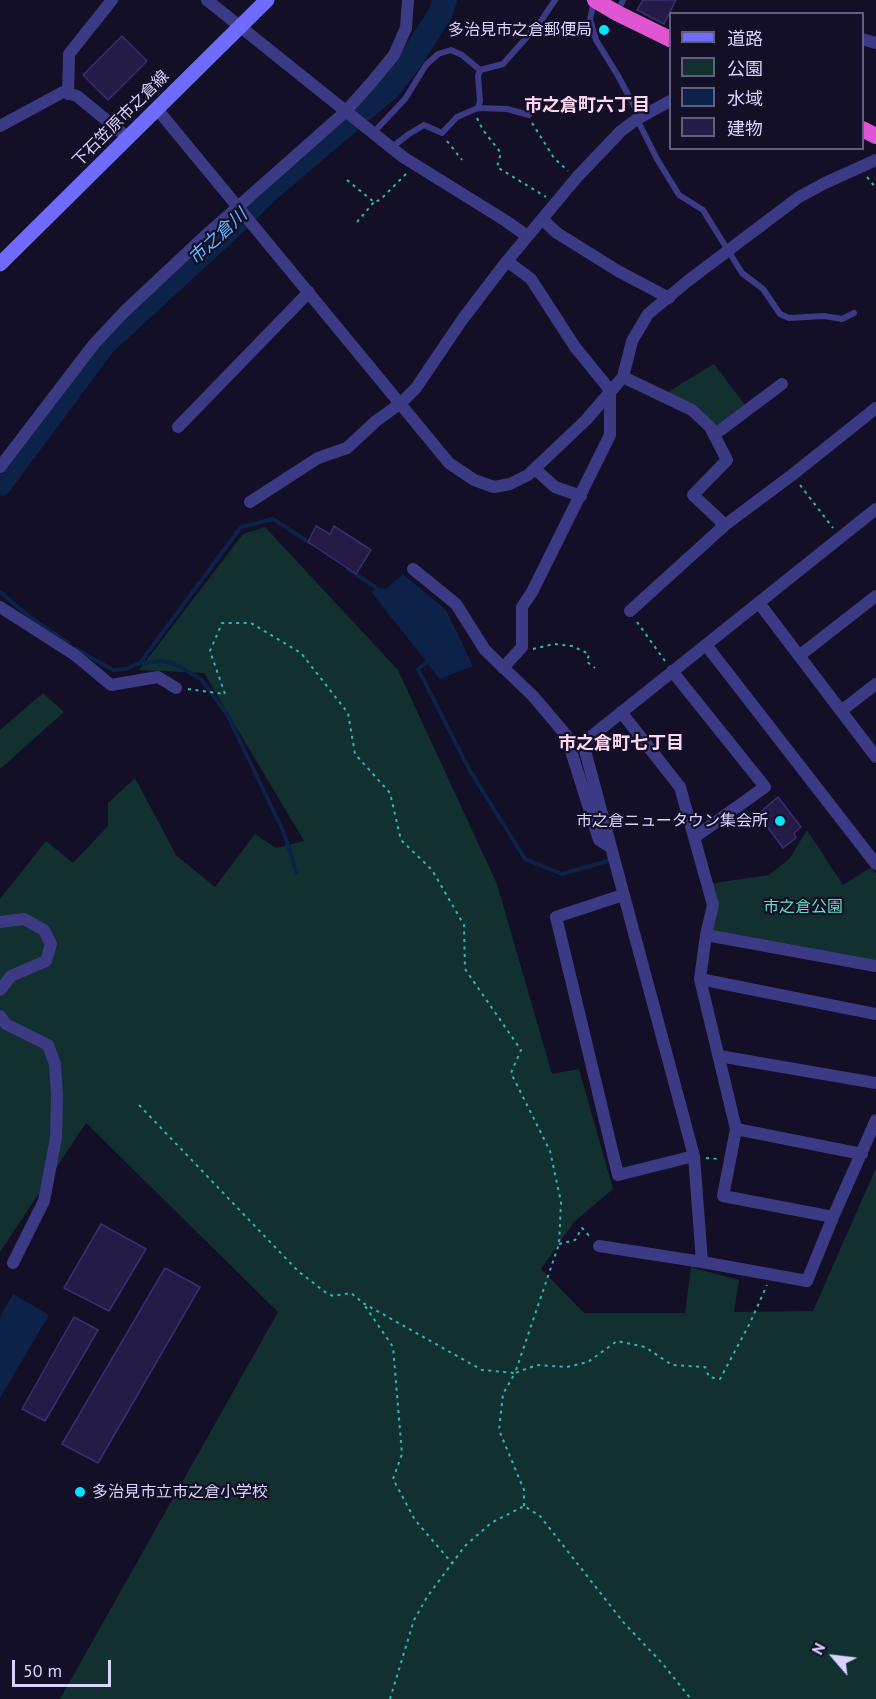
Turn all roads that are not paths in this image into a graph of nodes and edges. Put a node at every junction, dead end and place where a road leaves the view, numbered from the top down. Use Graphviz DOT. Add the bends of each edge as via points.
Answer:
graph roads {
  1 [pos="112,0"];
  2 [pos="207,0"];
  3 [pos="267,0"];
  4 [pos="408,0"];
  5 [pos="555,0"];
  6 [pos="595,0"];
  7 [pos="620,7"];
  8 [pos="239,27"];
  9 [pos="669,38"];
  10 [pos="480,70"];
  11 [pos="68,94"];
  12 [pos="669,102"];
  13 [pos="157,109"];
  14 [pos="476,109"];
  15 [pos="345,111"];
  16 [pos="529,115"];
  17 [pos="638,118"];
  18 [pos="0,126"];
  19 [pos="371,131"];
  20 [pos="127,137"];
  21 [pos="392,148"];
  22 [pos="876,160"];
  23 [pos="237,208"];
  24 [pos="542,219"];
  25 [pos="527,236"];
  26 [pos="730,250"];
  27 [pos="507,261"];
  28 [pos="0,264"];
  29 [pos="309,292"];
  30 [pos="669,298"];
  31 [pos="854,313"];
  32 [pos="623,377"];
  33 [pos="782,384"];
  34 [pos="610,390"];
  35 [pos="401,403"];
  36 [pos="876,408"];
  37 [pos="178,428"];
  38 [pos="714,435"];
  39 [pos="0,467"];
  40 [pos="535,469"];
  41 [pos="581,496"];
  42 [pos="250,502"];
  43 [pos="876,509"];
  44 [pos="725,525"];
  45 [pos="413,569"];
  46 [pos="876,596"];
  47 [pos="759,603"];
  48 [pos="0,607"];
  49 [pos="630,611"];
  50 [pos="706,645"];
  51 [pos="799,656"];
  52 [pos="503,668"];
  53 [pos="672,670"];
  54 [pos="876,684"];
  55 [pos="176,688"];
  56 [pos="840,711"];
  57 [pos="621,712"];
  58 [pos="876,757"];
  59 [pos="696,837"];
  60 [pos="610,847"];
  61 [pos="876,864"];
  62 [pos="623,895"];
  63 [pos="0,922"];
  64 [pos="706,935"];
  65 [pos="876,966"];
  66 [pos="700,979"];
  67 [pos="0,990"];
  68 [pos="876,1014"];
  69 [pos="0,1016"];
  70 [pos="719,1056"];
  71 [pos="876,1083"];
  72 [pos="876,1120"];
  73 [pos="736,1129"];
  74 [pos="862,1154"];
  75 [pos="694,1156"];
  76 [pos="833,1217"];
  77 [pos="599,1246"];
  78 [pos="702,1262"];
  79 [pos="13,1263"];
  1 -- 11 [label="street" via="69,54"];
  2 -- 8 [label="street"];
  3 -- 8 [label="main road, 下石笠原市之倉線"];
  4 -- 15 [label="street" via="406,28 394,56"];
  5 -- 10 [label="lane" via="503,64"];
  6 -- 7 [label="highway"];
  6 -- 17 [label="lane" via="590,19 594,34"];
  7 -- 9 [label="highway"];
  8 -- 13 [label="main road, 下石笠原市之倉線"];
  8 -- 15 [label="street"];
  10 -- 14 [label="lane" via="480,101"];
  10 -- 19 [label="lane" via="456,52 438,54 405,99"];
  11 -- 18 [label="street" via="63,92"];
  11 -- 20 [label="street" via="77,96"];
  12 -- 17 [label="street"];
  13 -- 20 [label="main road, 下石笠原市之倉線"];
  13 -- 23 [label="street"];
  14 -- 16 [label="lane" via="507,109"];
  14 -- 21 [label="lane" via="457,117 442,133 424,126"];
  15 -- 19 [label="street"];
  15 -- 23 [label="street"];
  17 -- 24 [label="street" via="578,176"];
  17 -- 26 [label="lane" via="679,195 703,210"];
  19 -- 21 [label="street"];
  20 -- 28 [label="main road, 下石笠原市之倉線"];
  21 -- 25 [label="street"];
  22 -- 26 [label="street" via="800,197"];
  23 -- 29 [label="street"];
  23 -- 39 [label="street" via="94,344"];
  24 -- 25 [label="street"];
  24 -- 30 [label="street" via="557,233 618,271"];
  25 -- 27 [label="street"];
  26 -- 30 [label="street"];
  26 -- 31 [label="lane" via="742,273 763,289 780,314 789,318 842,319"];
  27 -- 34 [label="street" via="531,279 575,347"];
  27 -- 35 [label="street" via="416,388"];
  29 -- 35 [label="street"];
  29 -- 37 [label="street"];
  30 -- 32 [label="street" via="648,314 632,341"];
  32 -- 34 [label="street"];
  32 -- 38 [label="street" via="692,410"];
  33 -- 38 [label="street"];
  34 -- 40 [label="street" via="586,420"];
  34 -- 41 [label="street" via="610,435"];
  35 -- 40 [label="street" via="449,463 474,480 502,486"];
  35 -- 42 [label="street" via="346,448 318,458"];
  36 -- 44 [label="street"];
  38 -- 44 [label="street" via="727,460 693,495"];
  40 -- 41 [label="street" via="555,487"];
  41 -- 52 [label="street" via="522,607 522,647"];
  43 -- 47 [label="street"];
  44 -- 49 [label="street"];
  45 -- 52 [label="street" via="456,604 485,650"];
  46 -- 51 [label="street"];
  47 -- 50 [label="street"];
  47 -- 51 [label="street"];
  48 -- 55 [label="street" via="75,655 111,685 158,677"];
  50 -- 53 [label="street"];
  50 -- 61 [label="street"];
  51 -- 56 [label="street"];
  52 -- 60 [label="street" via="566,735 599,840"];
  53 -- 57 [label="street"];
  53 -- 59 [label="street" via="765,787"];
  54 -- 56 [label="street"];
  56 -- 58 [label="street"];
  57 -- 59 [label="street" via="680,787"];
  57 -- 60 [label="street" via="583,743"];
  59 -- 64 [label="street" via="713,905"];
  60 -- 62 [label="street"];
  62 -- 75 [label="street"];
  62 -- 75 [label="street" via="556,917 618,1175"];
  63 -- 67 [label="street" via="24,919 44,930 51,944 45,961 11,975"];
  64 -- 65 [label="street"];
  64 -- 66 [label="street"];
  66 -- 68 [label="street"];
  66 -- 70 [label="street"];
  69 -- 79 [label="street" via="6,1024 48,1045 57,1096 56,1138 44,1201"];
  70 -- 71 [label="street"];
  70 -- 73 [label="street"];
  72 -- 74 [label="street"];
  73 -- 74 [label="street"];
  73 -- 76 [label="street" via="723,1196"];
  74 -- 76 [label="street"];
  75 -- 78 [label="street"];
  76 -- 78 [label="street" via="807,1281"];
  77 -- 78 [label="street"];
}
